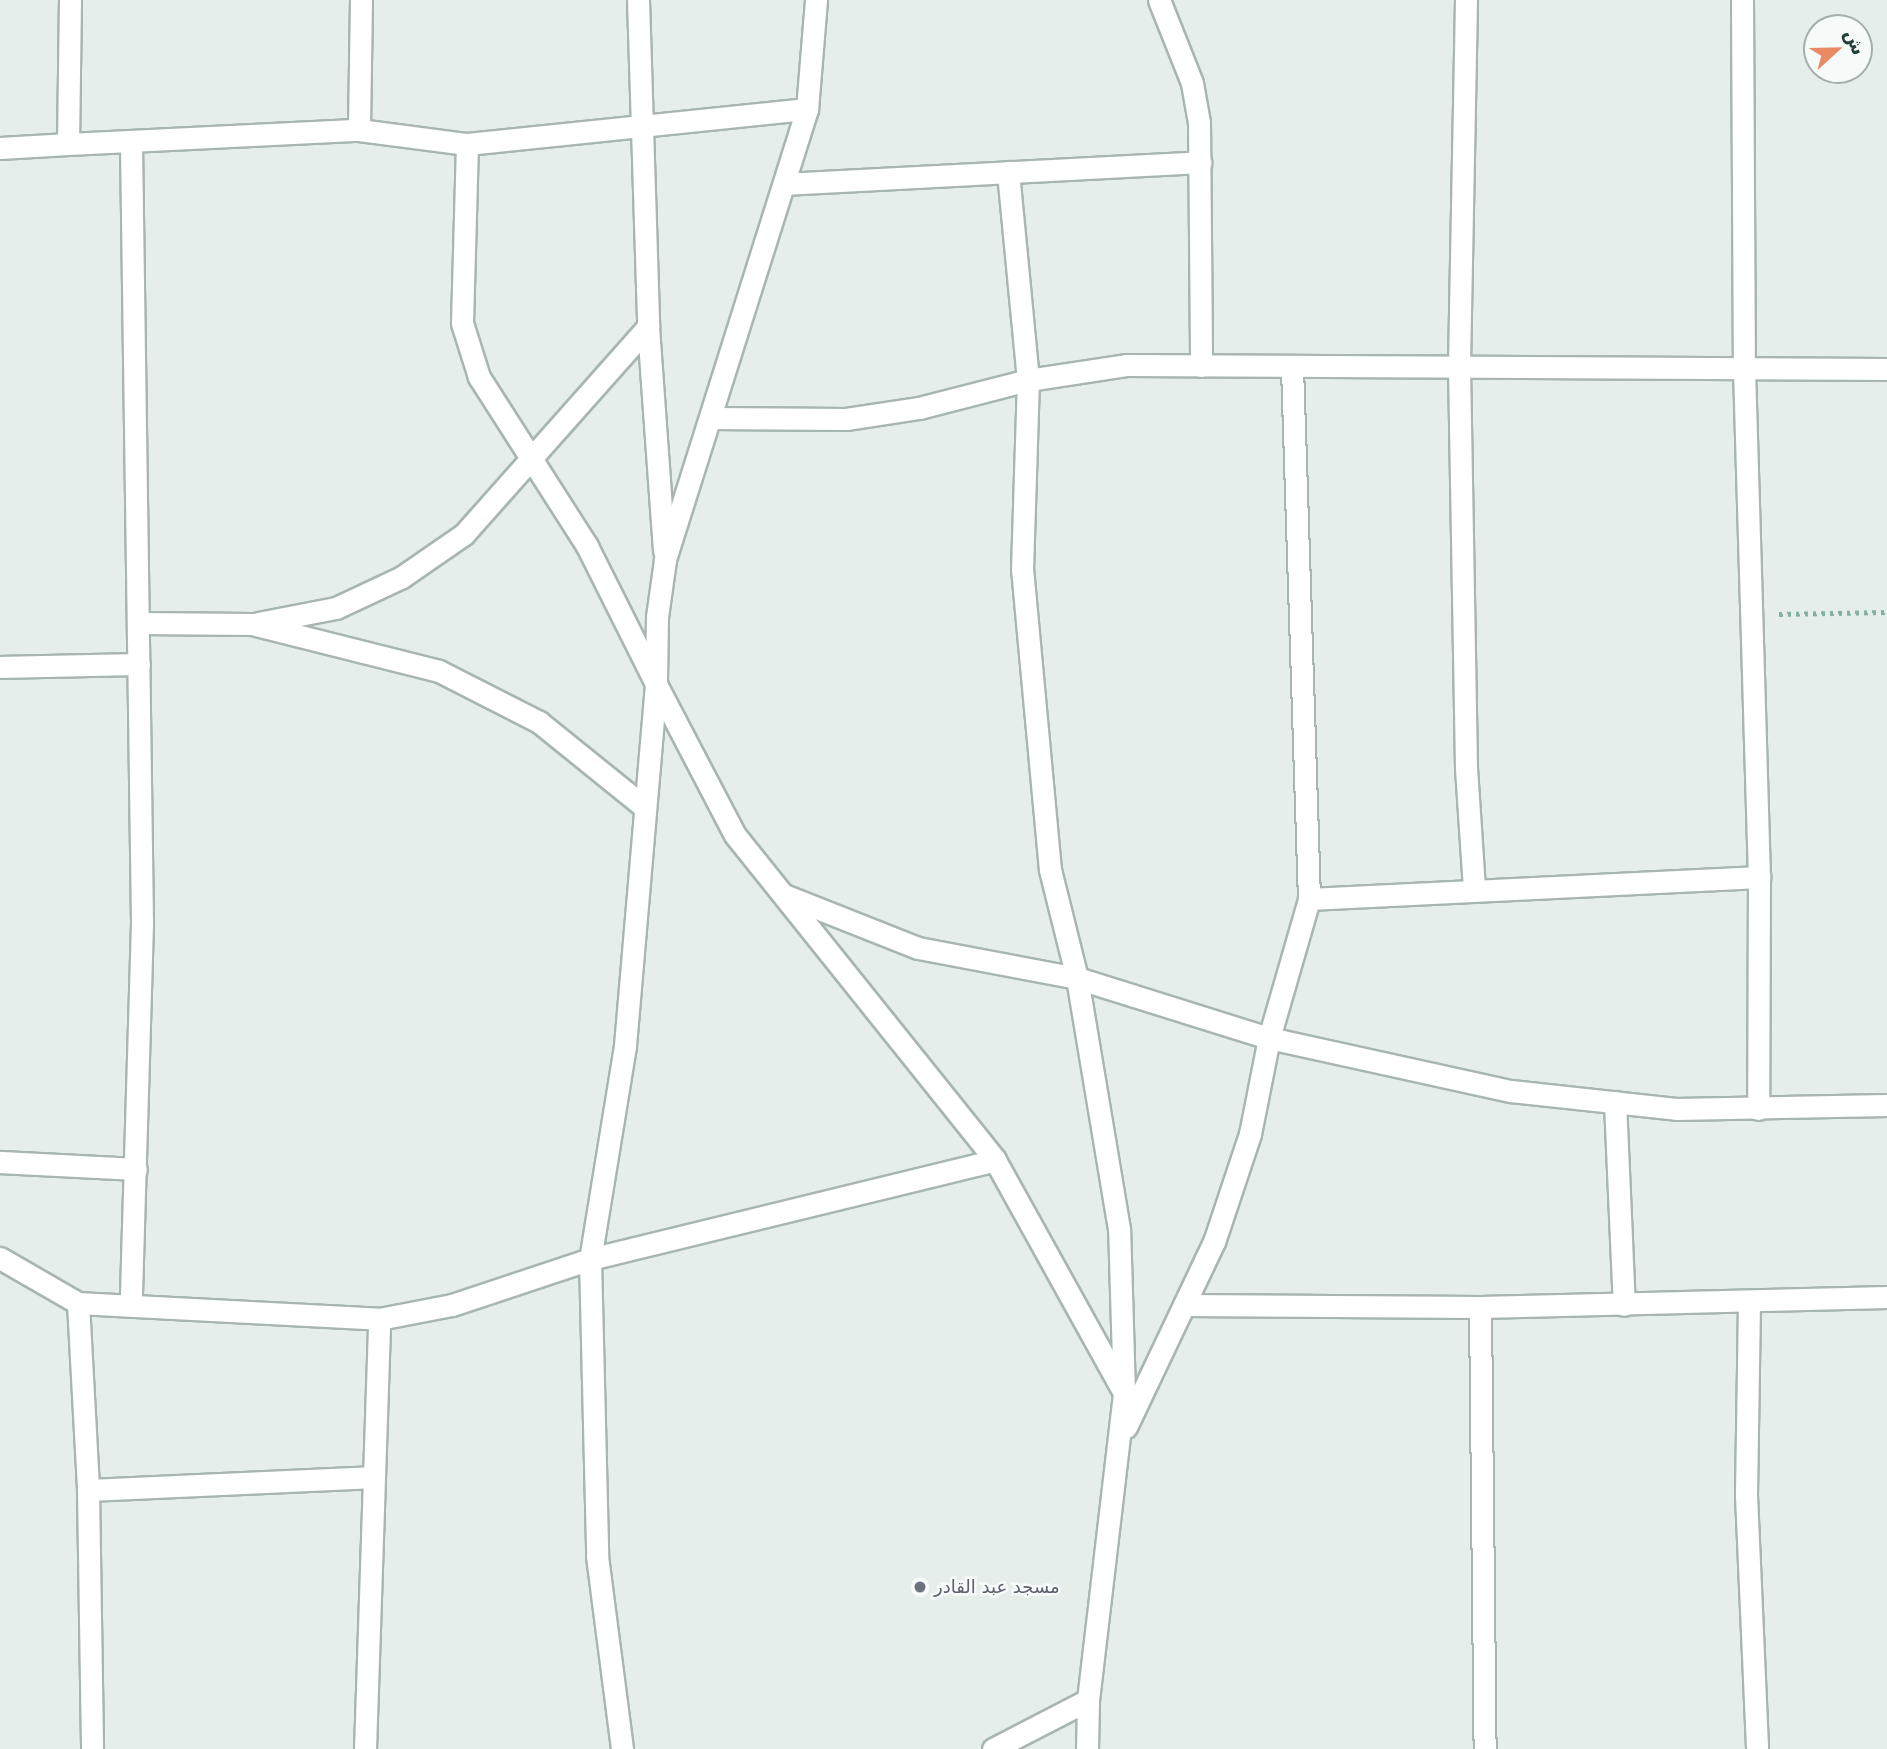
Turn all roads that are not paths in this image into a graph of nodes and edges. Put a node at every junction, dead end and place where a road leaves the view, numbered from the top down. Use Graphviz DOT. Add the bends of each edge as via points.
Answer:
graph roads {
  1 [pos="69,0"];
  2 [pos="361,0"];
  3 [pos="638,0"];
  4 [pos="816,0"];
  5 [pos="1159,0"];
  6 [pos="1466,0"];
  7 [pos="1742,0"];
  8 [pos="807,108"];
  9 [pos="640,128"];
  10 [pos="359,130"];
  11 [pos="68,144"];
  12 [pos="467,144"];
  13 [pos="131,145"];
  14 [pos="0,148"];
  15 [pos="1200,162"];
  16 [pos="1009,172"];
  17 [pos="784,184"];
  18 [pos="648,327"];
  19 [pos="1201,366"];
  20 [pos="1292,366"];
  21 [pos="1459,366"];
  22 [pos="1744,369"];
  23 [pos="1887,369"];
  24 [pos="1028,380"];
  25 [pos="710,418"];
  26 [pos="532,462"];
  27 [pos="665,560"];
  28 [pos="139,623"];
  29 [pos="252,625"];
  30 [pos="139,664"];
  31 [pos="0,667"];
  32 [pos="656,684"];
  33 [pos="643,806"];
  34 [pos="1759,877"];
  35 [pos="1474,889"];
  36 [pos="782,894"];
  37 [pos="1309,899"];
  38 [pos="1077,978"];
  39 [pos="1269,1038"];
  40 [pos="1615,1102"];
  41 [pos="1887,1105"];
  42 [pos="1758,1109"];
  43 [pos="995,1160"];
  44 [pos="0,1162"];
  45 [pos="136,1169"];
  46 [pos="0,1258"];
  47 [pos="590,1259"];
  48 [pos="1887,1297"];
  49 [pos="78,1303"];
  50 [pos="1748,1303"];
  51 [pos="131,1304"];
  52 [pos="1184,1305"];
  53 [pos="1624,1305"];
  54 [pos="1480,1307"];
  55 [pos="379,1319"];
  56 [pos="1124,1393"];
  57 [pos="1120,1438"];
  58 [pos="372,1477"];
  59 [pos="88,1490"];
  60 [pos="1088,1700"];
  61 [pos="92,1749"];
  62 [pos="365,1749"];
  63 [pos="622,1749"];
  64 [pos="993,1749"];
  65 [pos="1087,1749"];
  66 [pos="1485,1749"];
  67 [pos="1757,1749"];
  1 -- 11 [label="street"];
  2 -- 10 [label="street"];
  3 -- 9 [label="street"];
  4 -- 8 [label="street"];
  5 -- 15 [label="street" via="1192,83"];
  6 -- 21 [label="street"];
  7 -- 22 [label="street"];
  8 -- 9 [label="street"];
  8 -- 17 [label="street"];
  9 -- 12 [label="street"];
  9 -- 18 [label="street"];
  10 -- 12 [label="street"];
  10 -- 13 [label="street"];
  11 -- 13 [label="street"];
  11 -- 14 [label="street"];
  12 -- 26 [label="street" via="462,323 479,377"];
  13 -- 28 [label="street"];
  15 -- 16 [label="street"];
  15 -- 19 [label="street"];
  16 -- 17 [label="street"];
  16 -- 24 [label="street"];
  17 -- 25 [label="street"];
  18 -- 26 [label="street"];
  18 -- 27 [label="street"];
  19 -- 20 [label="street"];
  19 -- 24 [label="street" via="1126,365"];
  20 -- 21 [label="street"];
  20 -- 37 [label="street"];
  21 -- 22 [label="street"];
  21 -- 35 [label="street" via="1466,768"];
  22 -- 23 [label="street"];
  22 -- 34 [label="street"];
  24 -- 25 [label="street" via="919,408 846,419"];
  24 -- 38 [label="street" via="1022,570 1050,870"];
  25 -- 27 [label="street"];
  26 -- 29 [label="street" via="464,534 402,577 336,608"];
  26 -- 32 [label="street" via="587,546"];
  27 -- 32 [label="street" via="657,617"];
  28 -- 29 [label="street"];
  28 -- 30 [label="street"];
  29 -- 33 [label="street" via="439,671 539,722"];
  30 -- 31 [label="street"];
  30 -- 45 [label="street" via="142,923"];
  32 -- 33 [label="street"];
  32 -- 36 [label="street" via="735,835"];
  33 -- 47 [label="street" via="625,1046"];
  34 -- 35 [label="street"];
  34 -- 42 [label="street"];
  35 -- 37 [label="street"];
  36 -- 38 [label="street" via="918,948"];
  36 -- 43 [label="street"];
  37 -- 39 [label="street"];
  38 -- 39 [label="street"];
  38 -- 56 [label="street" via="1119,1229"];
  39 -- 40 [label="street" via="1511,1091"];
  39 -- 52 [label="street" via="1250,1134 1214,1242"];
  40 -- 42 [label="street" via="1676,1109"];
  40 -- 53 [label="street"];
  41 -- 42 [label="street"];
  43 -- 47 [label="street"];
  43 -- 56 [label="street"];
  44 -- 45 [label="street"];
  45 -- 51 [label="street"];
  46 -- 49 [label="street"];
  47 -- 55 [label="street" via="452,1305"];
  47 -- 63 [label="street" via="597,1556"];
  48 -- 50 [label="street"];
  49 -- 51 [label="street"];
  49 -- 59 [label="street"];
  50 -- 53 [label="street"];
  50 -- 67 [label="street" via="1746,1495"];
  51 -- 55 [label="street"];
  52 -- 54 [label="street"];
  52 -- 57 [label="street"];
  53 -- 54 [label="street"];
  54 -- 66 [label="street"];
  55 -- 58 [label="street"];
  56 -- 57 [label="street"];
  57 -- 60 [label="street"];
  58 -- 59 [label="street"];
  58 -- 62 [label="street"];
  59 -- 61 [label="street"];
  60 -- 64 [label="street"];
  60 -- 65 [label="street"];
}
